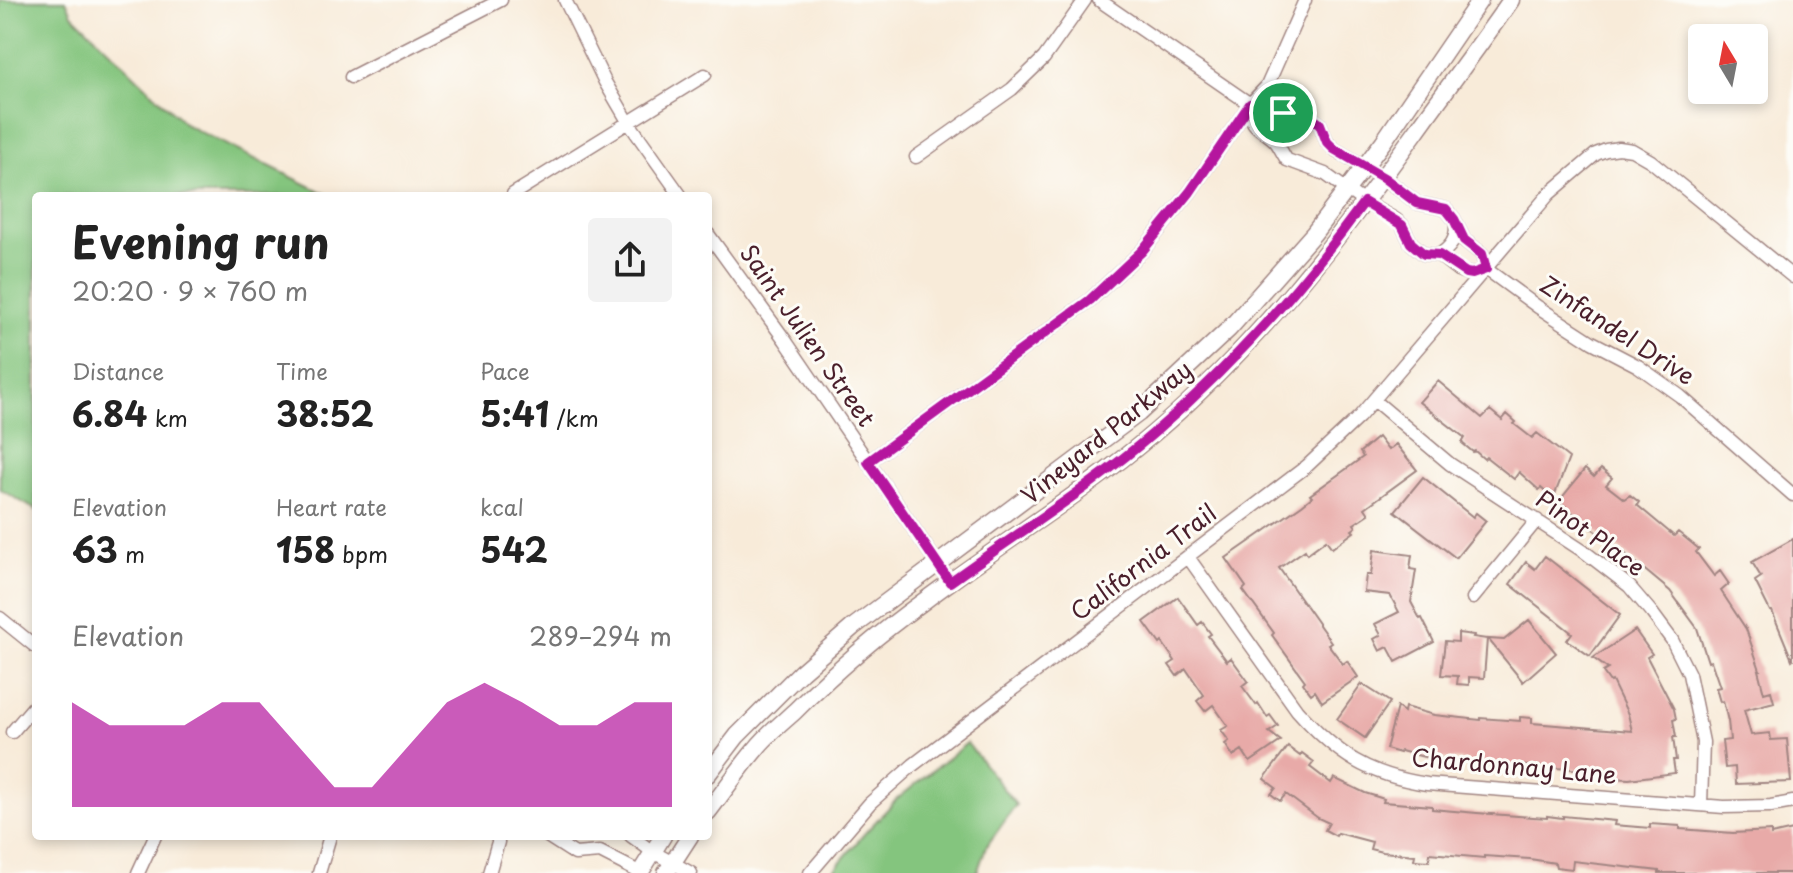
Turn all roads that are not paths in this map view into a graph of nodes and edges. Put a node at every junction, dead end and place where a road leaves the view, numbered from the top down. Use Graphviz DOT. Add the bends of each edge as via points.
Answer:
graph roads {
  1 [pos="501,0"];
  2 [pos="565,0"];
  3 [pos="1085,0"];
  4 [pos="1099,0"];
  5 [pos="1305,0"];
  6 [pos="1480,0"];
  7 [pos="1511,0"];
  8 [pos="705,75"];
  9 [pos="351,77"];
  10 [pos="1250,104"];
  11 [pos="1299,116"];
  12 [pos="629,123"];
  13 [pos="1277,143"];
  14 [pos="916,157"];
  15 [pos="1366,166"];
  16 [pos="1384,178"];
  17 [pos="1347,190"];
  18 [pos="516,192"];
  19 [pos="678,192"];
  20 [pos="1364,202"];
  21 [pos="1456,224"];
  22 [pos="712,240"];
  23 [pos="1439,255"];
  24 [pos="1486,269"];
  25 [pos="1793,277"];
  26 [pos="1374,400"];
  27 [pos="868,462"];
  28 [pos="1793,495"];
  29 [pos="1537,520"];
  30 [pos="1188,557"];
  31 [pos="938,564"];
  32 [pos="950,582"];
  33 [pos="1473,598"];
  34 [pos="0,618"];
  35 [pos="32,644"];
  36 [pos="32,709"];
  37 [pos="12,732"];
  38 [pos="712,769"];
  39 [pos="1793,802"];
  40 [pos="1701,805"];
  41 [pos="712,807"];
  42 [pos="153,840"];
  43 [pos="329,840"];
  44 [pos="498,840"];
  45 [pos="553,840"];
  46 [pos="636,840"];
  47 [pos="660,840"];
  48 [pos="687,840"];
  49 [pos="653,852"];
  50 [pos="669,868"];
  51 [pos="138,873"];
  52 [pos="319,873"];
  53 [pos="489,873"];
  54 [pos="640,873"];
  55 [pos="691,873"];
  56 [pos="810,873"];
  1 -- 9 [label="street"];
  2 -- 12 [label="street"];
  3 -- 14 [label="street" via="1044,58 1012,89"];
  4 -- 10 [label="street"];
  5 -- 10 [label="street" via="1267,86"];
  6 -- 15 [label="street, Vineyard Parkway"];
  7 -- 16 [label="street, Vineyard Parkway"];
  8 -- 12 [label="street"];
  10 -- 11 [label="street" via="1268,103"];
  10 -- 13 [label="street, Zinfandel Drive" via="1252,122"];
  10 -- 27 [label="street" via="1142,251 1090,300"];
  11 -- 13 [label="street" via="1283,121"];
  11 -- 15 [label="street, Zinfandel Drive" via="1317,121 1334,149"];
  12 -- 18 [label="street"];
  12 -- 19 [label="street"];
  13 -- 17 [label="street, Zinfandel Drive" via="1287,160 1325,174"];
  15 -- 16 [label="street, Zinfandel Drive"];
  15 -- 17 [label="street, Vineyard Parkway"];
  16 -- 20 [label="street, Vineyard Parkway"];
  16 -- 21 [label="street, Zinfandel Drive" via="1417,203 1446,209"];
  17 -- 20 [label="street, Zinfandel Drive"];
  17 -- 31 [label="street, Vineyard Parkway" via="1229,329 1185,371 1139,413"];
  20 -- 23 [label="street, Zinfandel Drive" via="1402,225 1416,249"];
  20 -- 32 [label="street, Vineyard Parkway" via="1297,289 1203,389 1077,494"];
  21 -- 23 [label="street" via="1455,240"];
  21 -- 24 [label="street, Zinfandel Drive" via="1464,240 1482,254"];
  22 -- 27 [label="street, Saint Julien Street"];
  23 -- 24 [label="street, Zinfandel Drive" via="1466,273"];
  24 -- 25 [label="street, California Trail" via="1549,194 1596,154 1619,148 1651,161"];
  24 -- 26 [label="street, California Trail"];
  24 -- 28 [label="street, Zinfandel Drive" via="1680,396"];
  26 -- 29 [label="street, Pinot Place" via="1450,464"];
  26 -- 30 [label="street, California Trail" via="1307,466"];
  27 -- 31 [label="street, Saint Julien Street"];
  29 -- 33 [label="street"];
  29 -- 40 [label="street, Pinot Place" via="1629,586 1672,640 1689,674 1698,710"];
  30 -- 40 [label="street, Chardonnay Lane" via="1297,710 1337,749 1375,772 1427,784"];
  30 -- 56 [label="street, California Trail" via="913,765 870,803"];
  31 -- 32 [label="street, Saint Julien Street"];
  31 -- 38 [label="street, Vineyard Parkway" via="801,672"];
  32 -- 41 [label="street, Vineyard Parkway" via="818,688 756,748"];
  34 -- 35 [label="street"];
  36 -- 37 [label="street"];
  39 -- 40 [label="street, Chardonnay Lane"];
  42 -- 51 [label="street"];
  43 -- 52 [label="street"];
  44 -- 53 [label="street"];
  45 -- 54 [label="street" via="575,854 600,852"];
  46 -- 49 [label="street"];
  47 -- 49 [label="street"];
  48 -- 50 [label="street"];
  49 -- 50 [label="street"];
  49 -- 54 [label="street"];
  50 -- 55 [label="street"];
}
